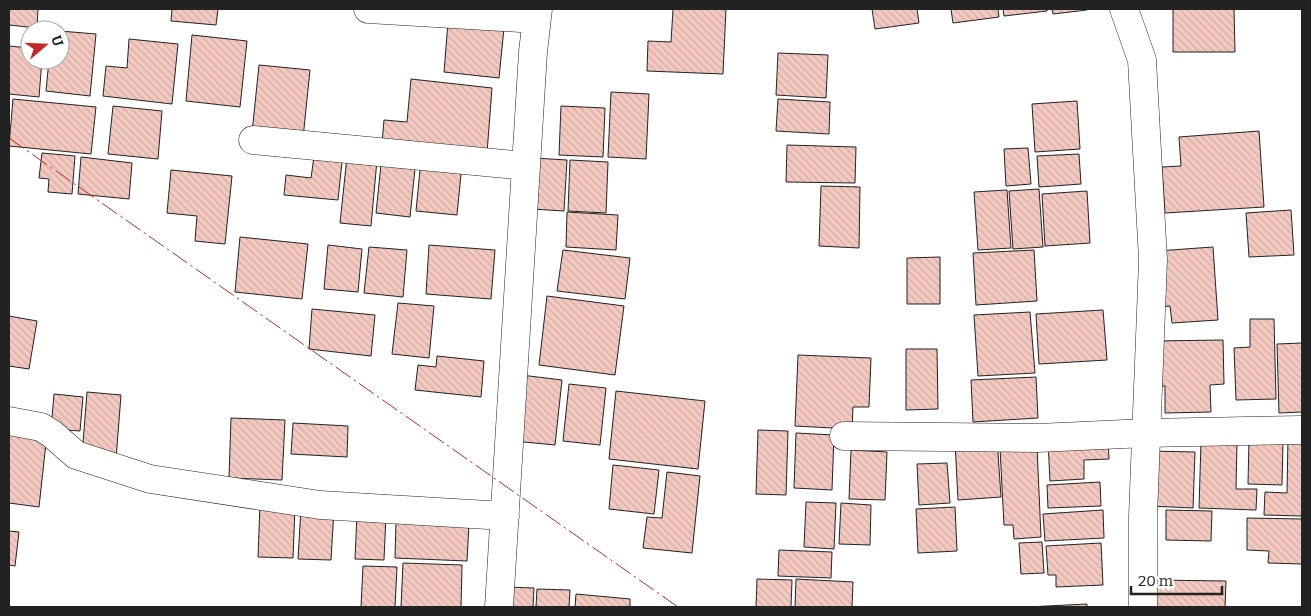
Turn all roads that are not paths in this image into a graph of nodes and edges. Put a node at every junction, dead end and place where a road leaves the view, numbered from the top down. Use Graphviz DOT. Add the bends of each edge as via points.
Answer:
graph roads {
  1 [pos="368,9"];
  2 [pos="1124,9"];
  3 [pos="537,14"];
  4 [pos="253,140"];
  5 [pos="526,166"];
  6 [pos="9,421"];
  7 [pos="1302,430"];
  8 [pos="1146,433"];
  9 [pos="844,436"];
  10 [pos="505,516"];
  11 [pos="499,607"];
  12 [pos="1143,607"];
  1 -- 3 [label="street"];
  2 -- 8 [label="street" via="1142,60 1153,260"];
  3 -- 5 [label="street"];
  4 -- 5 [label="street"];
  5 -- 10 [label="street"];
  6 -- 10 [label="street" via="41,427 76,456 150,479 320,505"];
  7 -- 8 [label="street"];
  8 -- 9 [label="street" via="1038,438"];
  8 -- 12 [label="street"];
  10 -- 11 [label="street"];
}
